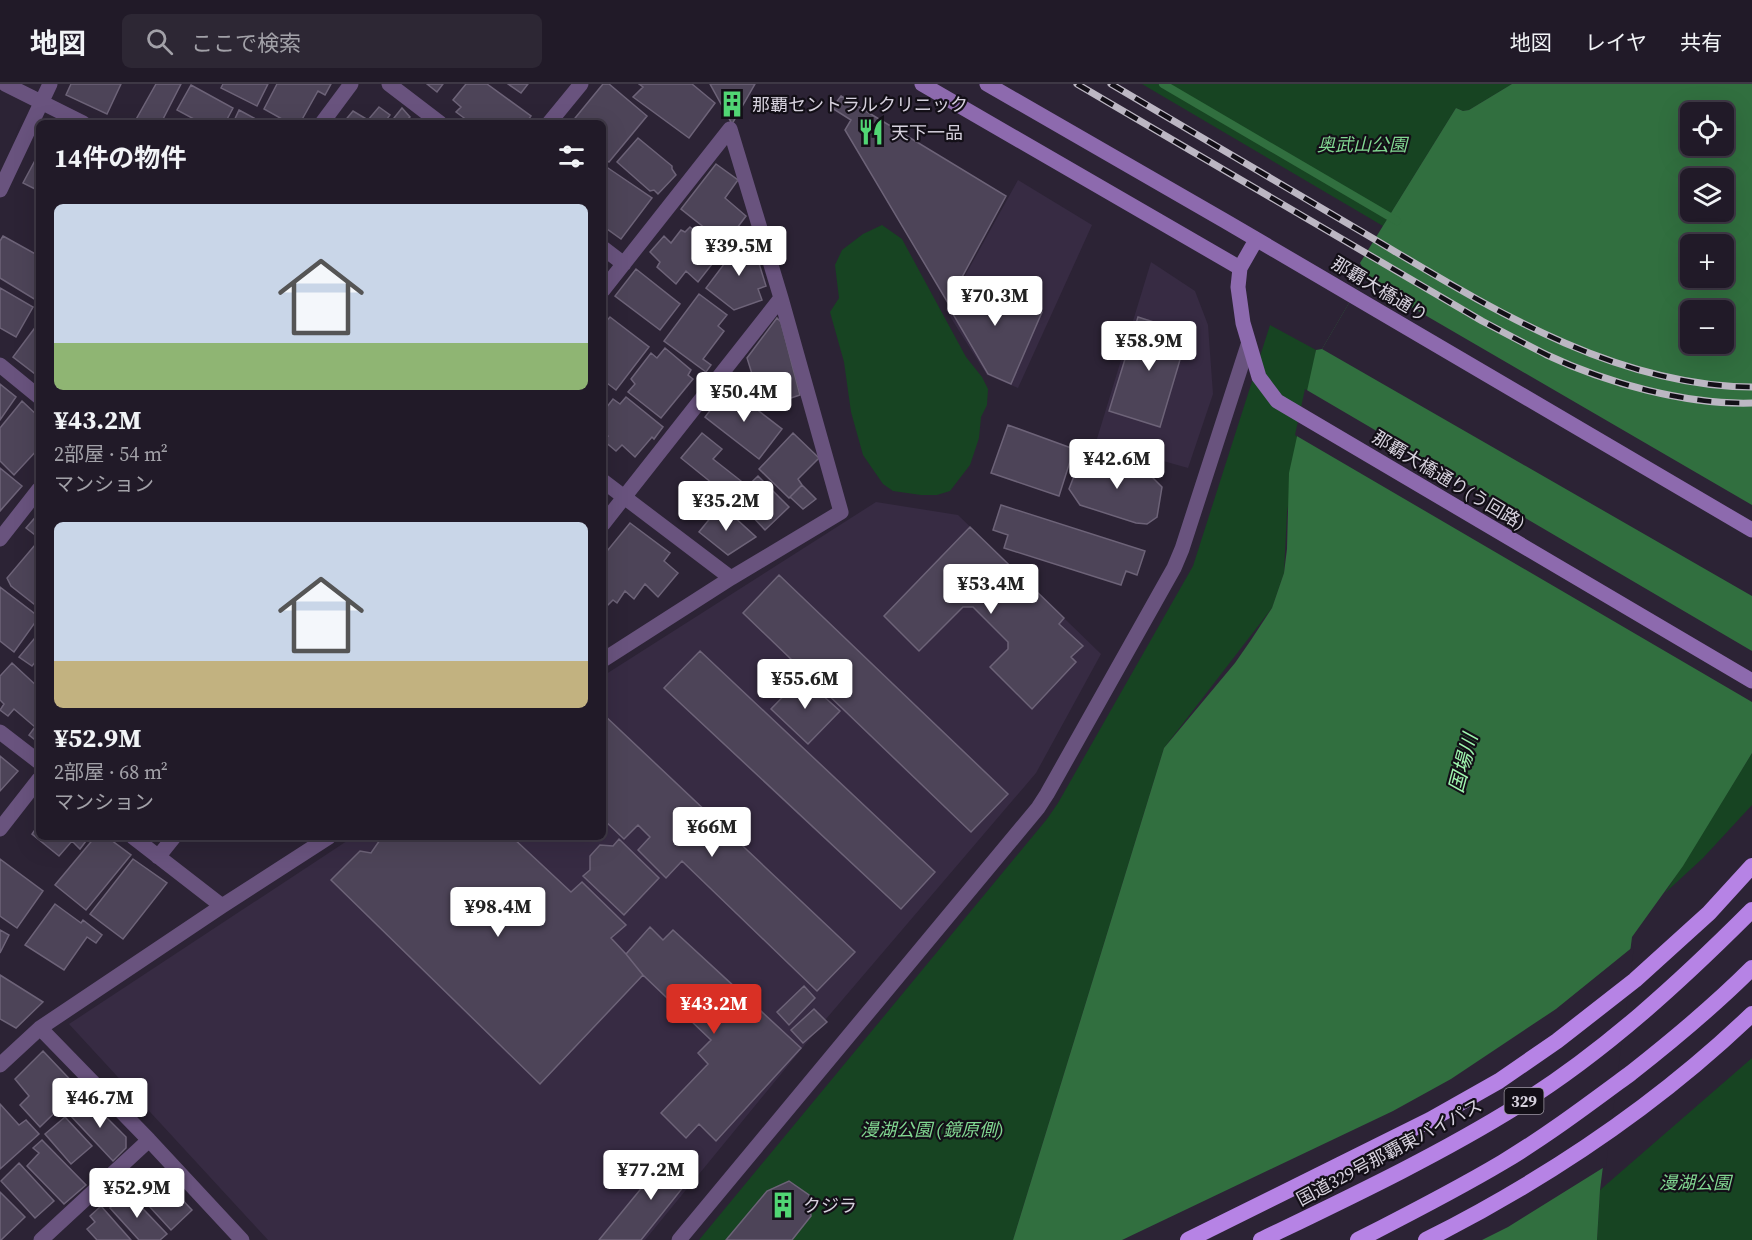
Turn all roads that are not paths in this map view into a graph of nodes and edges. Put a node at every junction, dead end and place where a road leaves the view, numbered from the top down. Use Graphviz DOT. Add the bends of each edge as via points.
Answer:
graph roads {
  1 [pos="5,84"];
  2 [pos="50,84"];
  3 [pos="351,84"];
  4 [pos="389,84"];
  5 [pos="580,84"];
  6 [pos="922,84"];
  7 [pos="987,84"];
  8 [pos="41,102"];
  9 [pos="77,120"];
  10 [pos="324,120"];
  11 [pos="436,120"];
  12 [pos="551,120"];
  13 [pos="0,190"];
  14 [pos="1256,240"];
  15 [pos="606,250"];
  16 [pos="624,264"];
  17 [pos="1240,268"];
  18 [pos="606,286"];
  19 [pos="781,298"];
  20 [pos="1248,345"];
  21 [pos="0,365"];
  22 [pos="36,394"];
  23 [pos="606,483"];
  24 [pos="36,493"];
  25 [pos="624,497"];
  26 [pos="606,520"];
  27 [pos="1752,530"];
  28 [pos="0,539"];
  29 [pos="731,578"];
  30 [pos="606,658"];
  31 [pos="1752,681"];
  32 [pos="0,732"];
  33 [pos="36,760"];
  34 [pos="36,783"];
  35 [pos="0,829"];
  36 [pos="138,840"];
  37 [pos="172,840"];
  38 [pos="324,840"];
  39 [pos="158,857"];
  40 [pos="1752,866"];
  41 [pos="222,906"];
  42 [pos="1752,910"];
  43 [pos="1752,968"];
  44 [pos="1752,1014"];
  45 [pos="40,1028"];
  46 [pos="0,1065"];
  47 [pos="149,1140"];
  48 [pos="41,1240"];
  49 [pos="242,1240"];
  50 [pos="679,1240"];
  51 [pos="1188,1240"];
  52 [pos="1261,1240"];
  53 [pos="1358,1240"];
  54 [pos="1426,1240"];
  1 -- 8 [label="street"];
  2 -- 8 [label="street"];
  3 -- 10 [label="street"];
  4 -- 11 [label="street"];
  5 -- 12 [label="street"];
  6 -- 17 [label="main road"];
  7 -- 14 [label="main road, 那覇大橋通り"];
  8 -- 9 [label="street"];
  8 -- 13 [label="street"];
  14 -- 17 [label="main road, 那覇大橋通り(う回路)"];
  14 -- 27 [label="main road, 那覇大橋通り"];
  15 -- 16 [label="street"];
  16 -- 18 [label="street"];
  16 -- 19 [label="street" via="730,129"];
  17 -- 20 [label="main road, 那覇大橋通り(う回路)" via="1238,287"];
  19 -- 25 [label="street"];
  19 -- 29 [label="street" via="841,512"];
  20 -- 31 [label="main road, 那覇大橋通り(う回路)" via="1258,377 1277,400"];
  20 -- 50 [label="street" via="1174,568 1047,794"];
  21 -- 22 [label="street"];
  23 -- 25 [label="street"];
  24 -- 28 [label="street"];
  25 -- 26 [label="street"];
  25 -- 29 [label="street"];
  29 -- 30 [label="street"];
  32 -- 33 [label="street"];
  34 -- 35 [label="street"];
  36 -- 39 [label="street"];
  37 -- 39 [label="street"];
  38 -- 41 [label="street"];
  39 -- 41 [label="street"];
  40 -- 51 [label="highway" via="1650,966 1557,1041 1499,1081 1430,1120"];
  41 -- 45 [label="street"];
  42 -- 52 [label="highway, 国道329号那覇東バイパス / 329" via="1647,1009 1519,1105 1444,1148"];
  43 -- 53 [label="highway, 329" via="1672,1041 1596,1100 1464,1185"];
  44 -- 54 [label="highway" via="1689,1071 1613,1129 1480,1213"];
  45 -- 46 [label="street"];
  45 -- 47 [label="street"];
  47 -- 48 [label="street"];
  47 -- 49 [label="street"];
}
